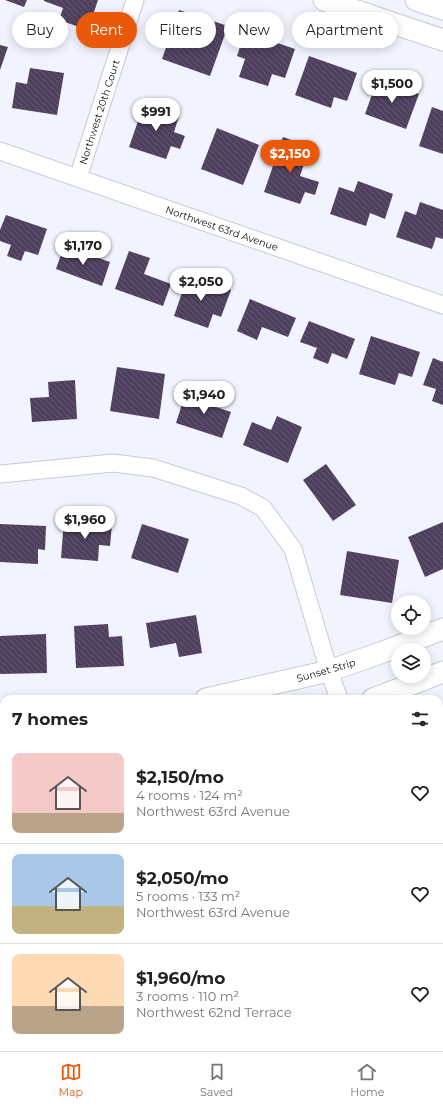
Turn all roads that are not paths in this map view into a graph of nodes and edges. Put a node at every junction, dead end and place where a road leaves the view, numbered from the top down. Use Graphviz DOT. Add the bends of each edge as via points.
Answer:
graph roads {
  1 [pos="135,0"];
  2 [pos="324,0"];
  3 [pos="416,0"];
  4 [pos="443,9"];
  5 [pos="443,40"];
  6 [pos="0,151"];
  7 [pos="78,178"];
  8 [pos="443,305"];
  9 [pos="0,474"];
  10 [pos="443,629"];
  11 [pos="329,671"];
  12 [pos="443,672"];
  13 [pos="224,695"];
  14 [pos="338,695"];
  15 [pos="383,695"];
  1 -- 7 [label="street, Northwest 20th Court"];
  2 -- 5 [label="street"];
  3 -- 4 [label="street"];
  6 -- 7 [label="street, Northwest 63rd Avenue"];
  7 -- 8 [label="street, Northwest 63rd Avenue"];
  9 -- 11 [label="street" via="113,463 126,464 161,470 241,496 263,508 294,549"];
  10 -- 11 [label="street, Sunset Strip"];
  11 -- 13 [label="street, Sunset Strip"];
  11 -- 14 [label="street"];
  12 -- 15 [label="street"];
}
